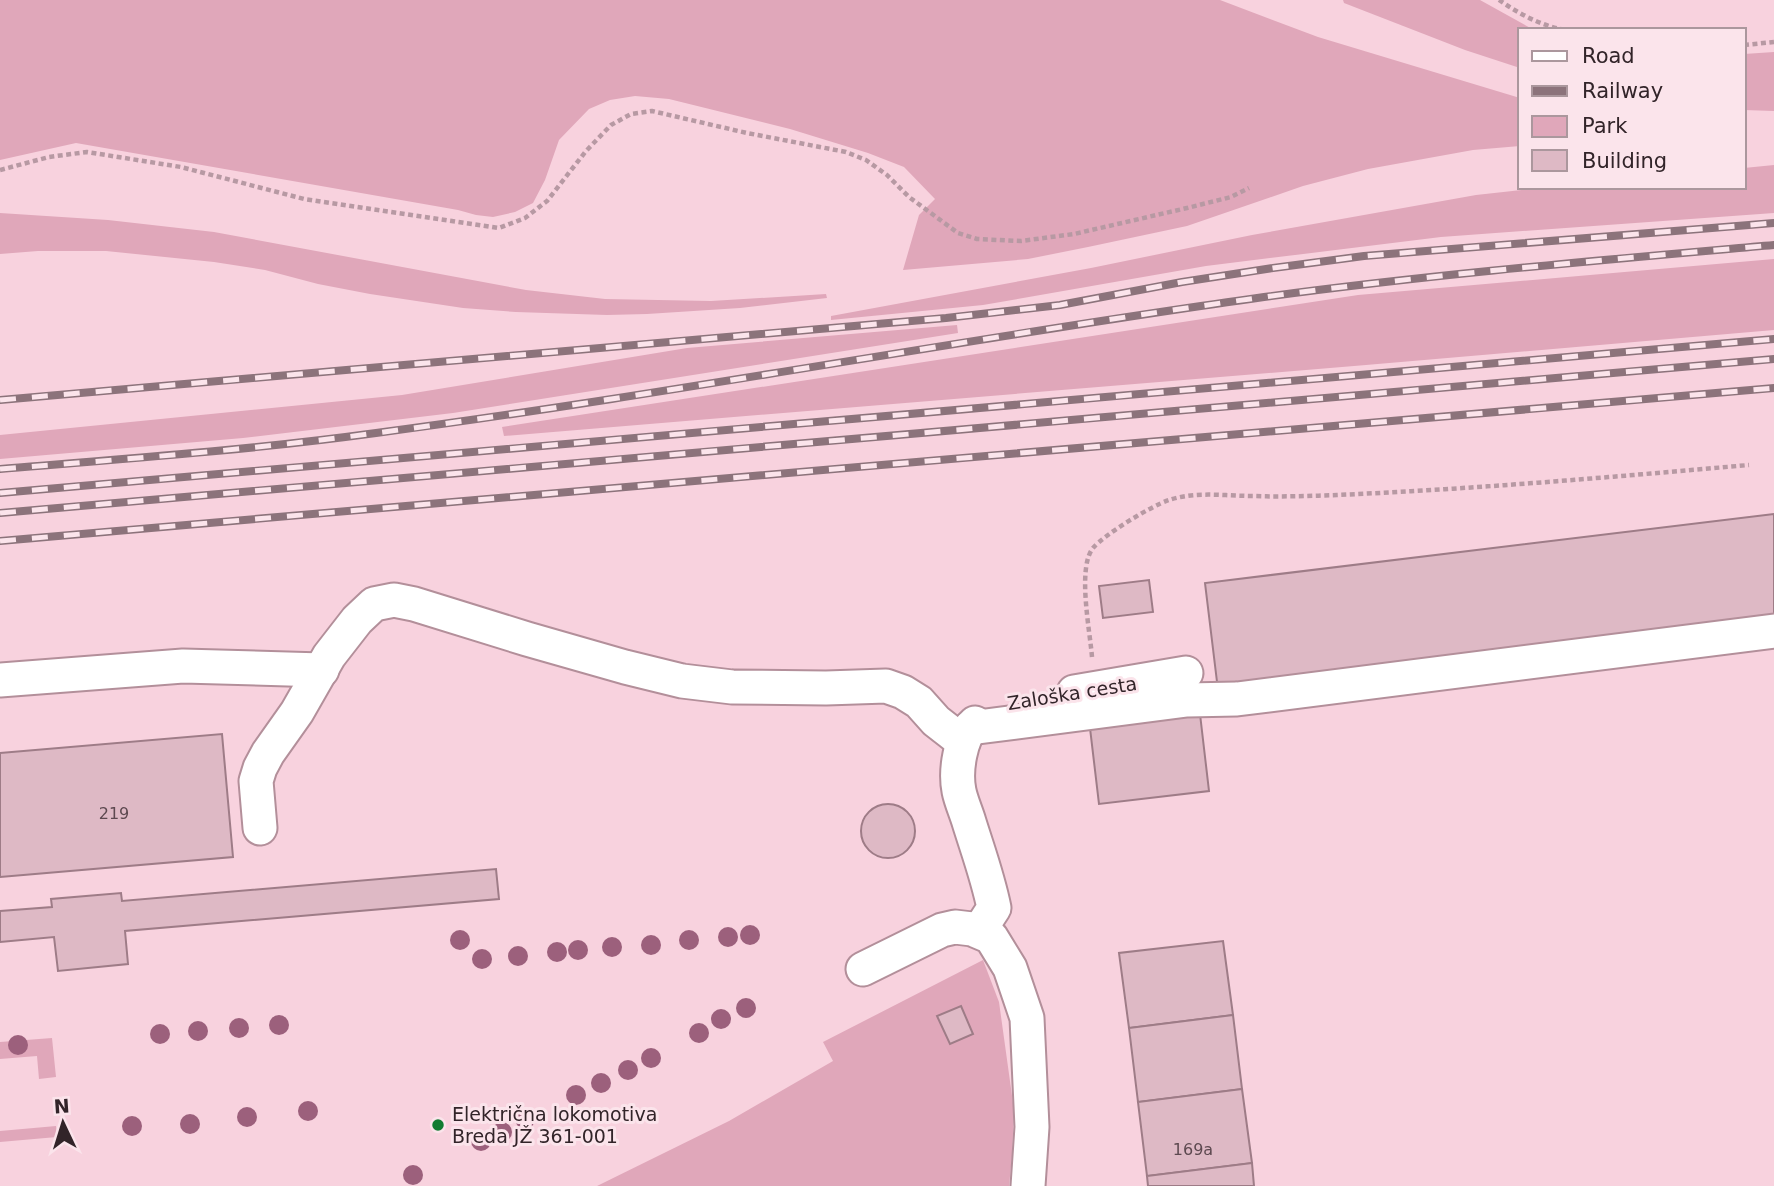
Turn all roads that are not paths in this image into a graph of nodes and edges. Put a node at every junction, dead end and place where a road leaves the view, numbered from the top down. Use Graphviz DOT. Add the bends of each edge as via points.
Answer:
graph roads {
  1 [pos="1774,631"];
  2 [pos="322,670"];
  3 [pos="1186,673"];
  4 [pos="0,680"];
  5 [pos="967,735"];
  6 [pos="260,828"];
  7 [pos="979,931"];
  8 [pos="863,969"];
  9 [pos="1028,1186"];
  1 -- 5 [label="street" via="1250,697 1187,700"];
  2 -- 4 [label="street" via="183,666"];
  2 -- 5 [label="street" via="357,620 374,604 394,600 682,681 732,687 886,686 919,702 936,721"];
  2 -- 6 [label="street" via="260,768 256,781"];
  3 -- 5 [label="street, Zaloška cesta" via="1000,704"];
  5 -- 7 [label="street" via="959,765 959,789 993,908"];
  7 -- 8 [label="street" via="942,930"];
  7 -- 9 [label="street" via="991,937 1010,968 1027,1018 1032,1127"];
}
